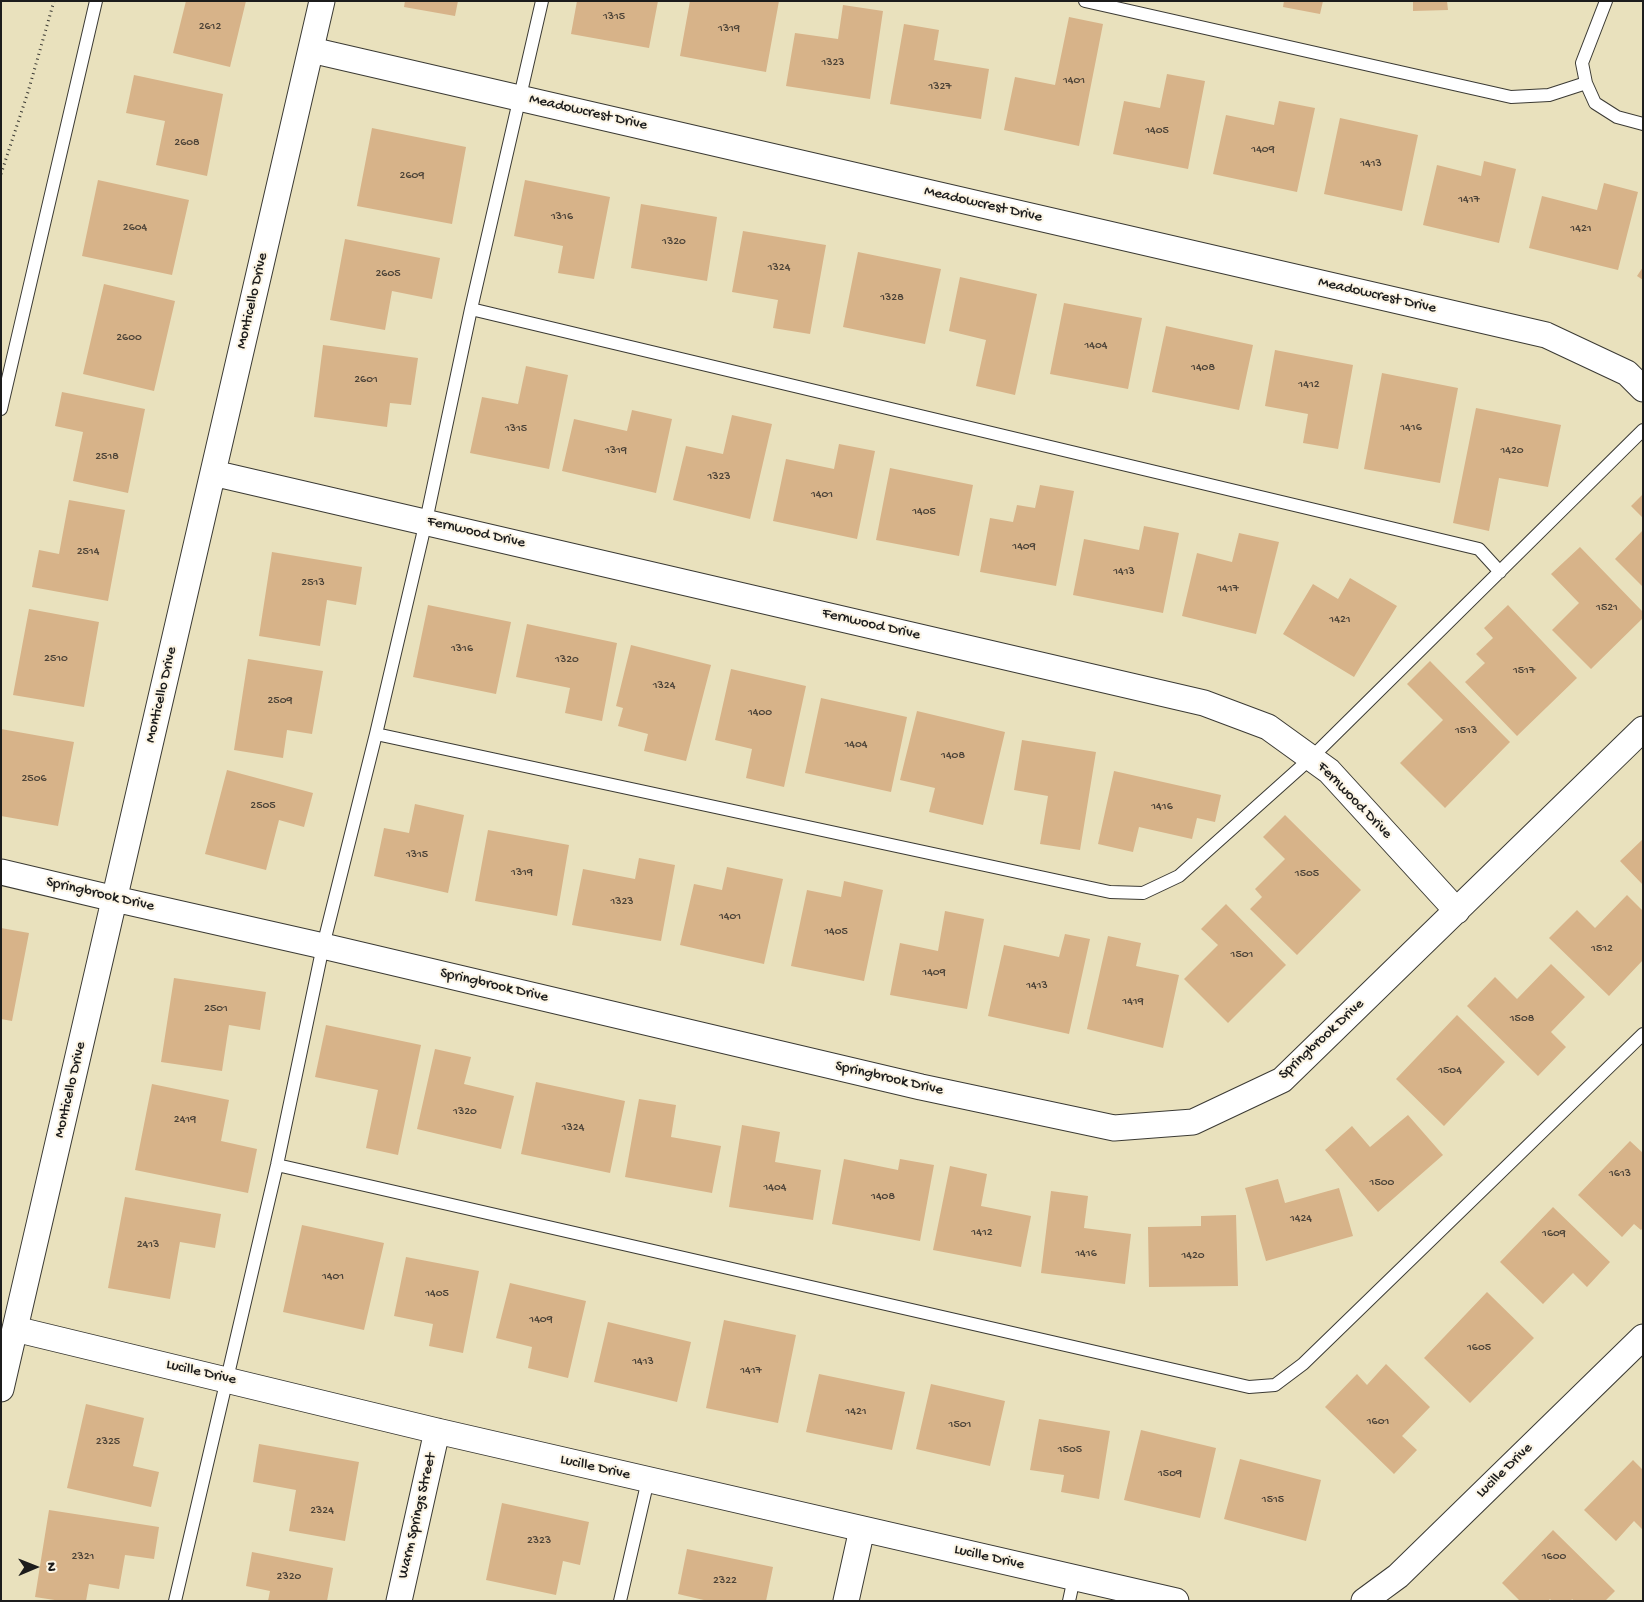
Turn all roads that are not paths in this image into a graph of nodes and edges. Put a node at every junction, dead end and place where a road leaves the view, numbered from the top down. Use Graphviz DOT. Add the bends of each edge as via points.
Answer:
graph roads {
  1 [pos="96,1"];
  2 [pos="322,1"];
  3 [pos="542,1"];
  4 [pos="1085,1"];
  5 [pos="1606,1"];
  6 [pos="311,50"];
  7 [pos="1586,83"];
  8 [pos="519,97"];
  9 [pos="1643,124"];
  10 [pos="471,309"];
  11 [pos="1643,389"];
  12 [pos="1,409"];
  13 [pos="1643,430"];
  14 [pos="213,473"];
  15 [pos="426,521"];
  16 [pos="1500,572"];
  17 [pos="1643,729"];
  18 [pos="376,734"];
  19 [pos="1312,758"];
  20 [pos="1,872"];
  21 [pos="115,899"];
  22 [pos="1456,911"];
  23 [pos="323,946"];
  24 [pos="1643,1034"];
  25 [pos="277,1165"];
  26 [pos="15,1329"];
  27 [pos="1643,1337"];
  28 [pos="226,1379"];
  29 [pos="1,1389"];
  30 [pos="437,1431"];
  31 [pos="648,1480"];
  32 [pos="862,1529"];
  33 [pos="1072,1589"];
  34 [pos="174,1601"];
  35 [pos="399,1601"];
  36 [pos="620,1601"];
  37 [pos="846,1601"];
  38 [pos="1176,1601"];
  39 [pos="1364,1601"];
  1 -- 12 [label="lane"];
  2 -- 6 [label="street, Monticello Drive"];
  3 -- 8 [label="lane"];
  4 -- 7 [label="lane" via="1511,97 1549,95"];
  5 -- 7 [label="lane" via="1582,63"];
  6 -- 8 [label="street, Meadowcrest Drive"];
  6 -- 14 [label="street, Monticello Drive"];
  7 -- 9 [label="lane" via="1595,103 1617,117"];
  8 -- 10 [label="lane"];
  8 -- 11 [label="street, Meadowcrest Drive" via="1546,335 1627,373"];
  10 -- 15 [label="lane"];
  10 -- 16 [label="lane" via="1479,549"];
  13 -- 16 [label="lane"];
  14 -- 15 [label="street, Fernwood Drive"];
  14 -- 21 [label="street, Monticello Drive"];
  15 -- 18 [label="lane"];
  15 -- 19 [label="street, Fernwood Drive" via="1204,703 1268,727"];
  16 -- 19 [label="lane"];
  17 -- 22 [label="street, Springbrook Drive"];
  18 -- 19 [label="lane" via="1110,892 1143,893 1180,876"];
  18 -- 23 [label="lane"];
  19 -- 22 [label="street, Fernwood Drive" via="1329,771"];
  20 -- 21 [label="street, Springbrook Drive"];
  21 -- 23 [label="street, Springbrook Drive"];
  21 -- 26 [label="street, Monticello Drive"];
  22 -- 23 [label="street, Springbrook Drive" via="1282,1080 1193,1122 1114,1128 921,1088"];
  23 -- 25 [label="lane"];
  24 -- 25 [label="lane" via="1303,1364 1275,1386 1249,1387"];
  25 -- 28 [label="lane"];
  26 -- 28 [label="street, Lucille Drive"];
  26 -- 29 [label="street, Monticello Drive"];
  27 -- 39 [label="street, Lucille Drive" via="1398,1576"];
  28 -- 30 [label="street, Lucille Drive"];
  28 -- 34 [label="lane"];
  30 -- 31 [label="street, Lucille Drive"];
  30 -- 35 [label="street, Warm Springs Street"];
  31 -- 32 [label="street, Lucille Drive"];
  31 -- 36 [label="lane"];
  32 -- 33 [label="street, Lucille Drive"];
  32 -- 37 [label="street"];
  33 -- 38 [label="street, Lucille Drive"];
}
